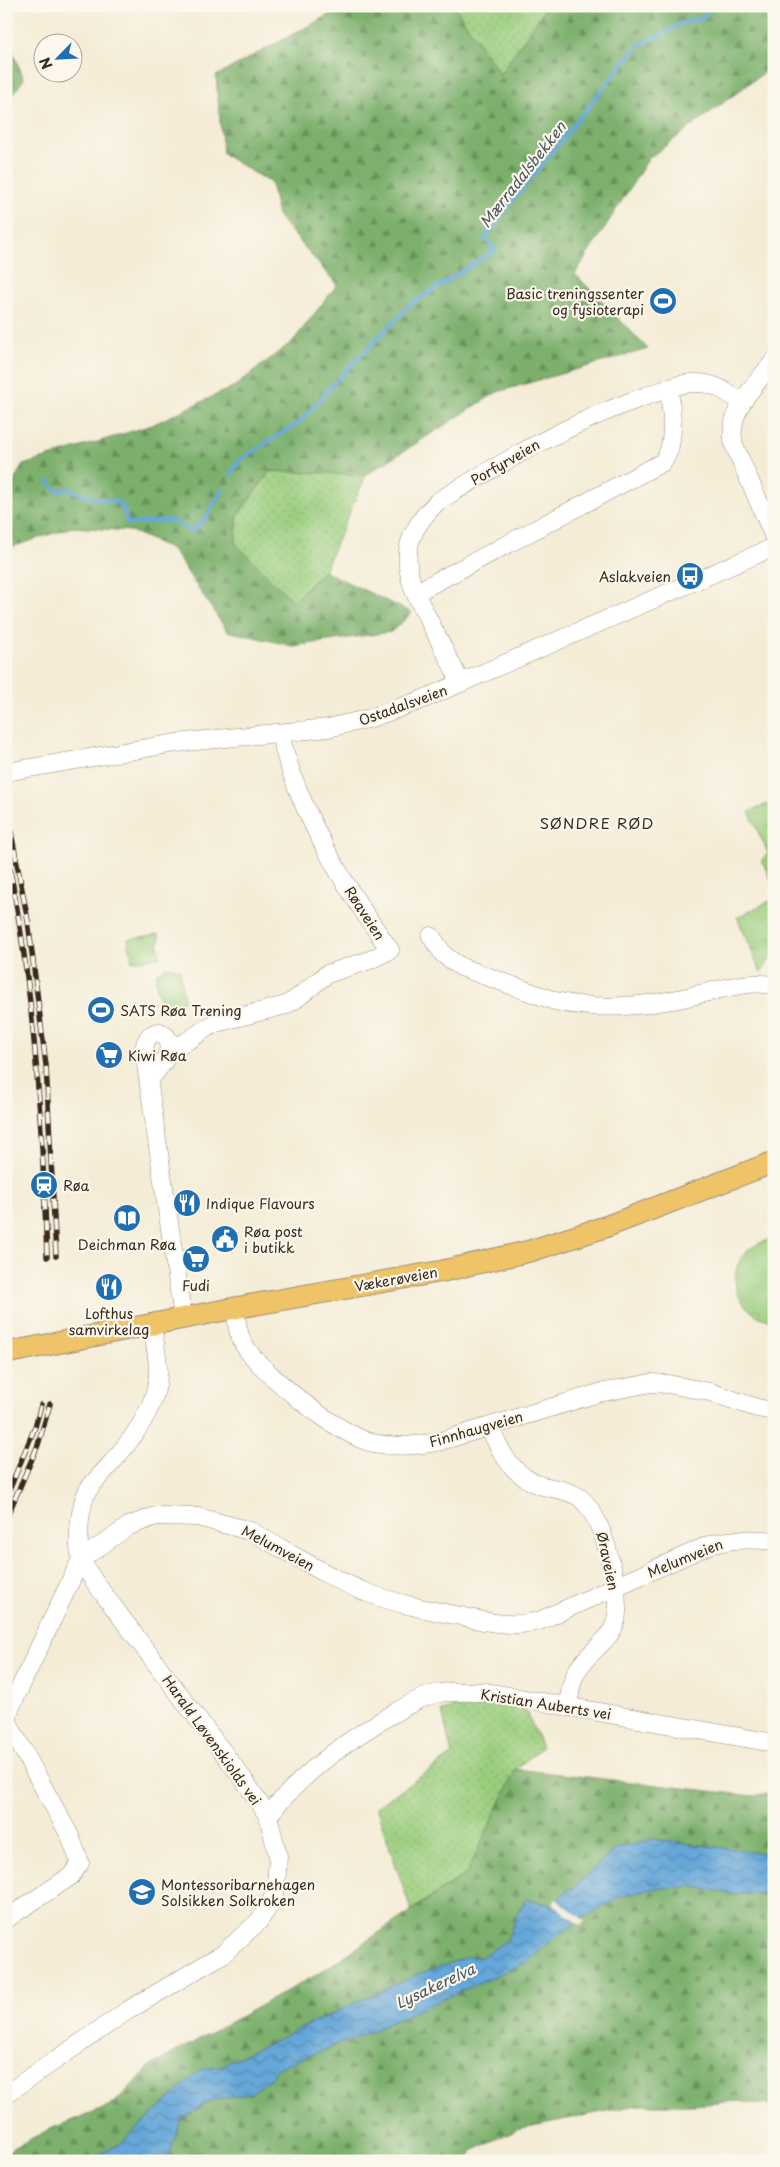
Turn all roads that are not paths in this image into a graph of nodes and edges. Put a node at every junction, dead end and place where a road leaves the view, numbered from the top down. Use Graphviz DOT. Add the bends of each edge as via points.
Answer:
graph roads {
  1 [pos="774,361"];
  2 [pos="669,388"];
  3 [pos="742,402"];
  4 [pos="774,537"];
  5 [pos="774,547"];
  6 [pos="414,593"];
  7 [pos="461,683"];
  8 [pos="281,734"];
  9 [pos="6,772"];
  10 [pos="431,936"];
  11 [pos="773,982"];
  12 [pos="170,1047"];
  13 [pos="149,1080"];
  14 [pos="774,1162"];
  15 [pos="235,1308"];
  16 [pos="183,1318"];
  17 [pos="152,1325"];
  18 [pos="6,1353"];
  19 [pos="774,1411"];
  20 [pos="489,1427"];
  21 [pos="774,1541"];
  22 [pos="81,1559"];
  23 [pos="615,1587"];
  24 [pos="568,1707"];
  25 [pos="774,1744"];
  26 [pos="268,1816"];
  27 [pos="6,1919"];
  28 [pos="6,2094"];
  1 -- 3 [label="street"];
  2 -- 3 [label="street, Porfyrveien" via="689,383 707,384"];
  2 -- 6 [label="street" via="671,440 663,462"];
  2 -- 6 [label="street, Porfyrveien" via="604,412 530,447 437,502 418,524 408,546 407,568"];
  3 -- 4 [label="street" via="735,418 733,437"];
  5 -- 7 [label="street, Ostadalsveien"];
  6 -- 7 [label="street, Porfyrveien"];
  7 -- 8 [label="street, Ostadalsveien" via="371,718"];
  8 -- 9 [label="street, Ostadalsveien" via="176,743"];
  8 -- 12 [label="street, Røaveien" via="287,760 315,832 390,950 327,974 286,1005 216,1023 183,1045"];
  10 -- 11 [label="street" via="444,955 461,966 570,1004 633,1006"];
  12 -- 13 [label="street"];
  12 -- 13 [label="street" via="167,1036 160,1032 147,1038 144,1051"];
  13 -- 16 [label="street"];
  14 -- 15 [label="main road, Vækerøveien" via="608,1226 530,1251 443,1271"];
  15 -- 16 [label="main road, Vækerøveien"];
  15 -- 20 [label="street, Finnhaugveien" via="242,1343 263,1368 310,1407 352,1435 372,1443 416,1446"];
  16 -- 17 [label="main road, Vækerøveien"];
  17 -- 18 [label="main road, Vækerøveien"];
  17 -- 22 [label="street, Harald Løvenskiolds vei" via="158,1368 156,1392 134,1434 88,1490 80,1524 78,1546"];
  19 -- 20 [label="street, Finnhaugveien" via="710,1392 651,1383 599,1393"];
  20 -- 23 [label="street, Øraveien" via="501,1453 514,1469 541,1485 579,1497 588,1506 605,1537"];
  21 -- 23 [label="street, Melumveien" via="726,1540"];
  22 -- 23 [label="street, Melumveien" via="138,1521 170,1515 198,1517 250,1531 369,1594 490,1622 515,1625 539,1621"];
  22 -- 26 [label="street, Harald Løvenskiolds vei" via="96,1584"];
  22 -- 27 [label="street" via="8,1717 70,1836 80,1863 71,1876"];
  23 -- 24 [label="street, Øraveien" via="617,1614 613,1629 579,1668"];
  24 -- 25 [label="street, Kristian Auberts vei"];
  24 -- 26 [label="street, Kristian Auberts vei" via="486,1692 440,1693 413,1702 356,1735 317,1764"];
  26 -- 28 [label="street, Harald Løvenskiolds vei" via="278,1856 276,1886 271,1903 259,1921 223,1954 127,2011"];
}
